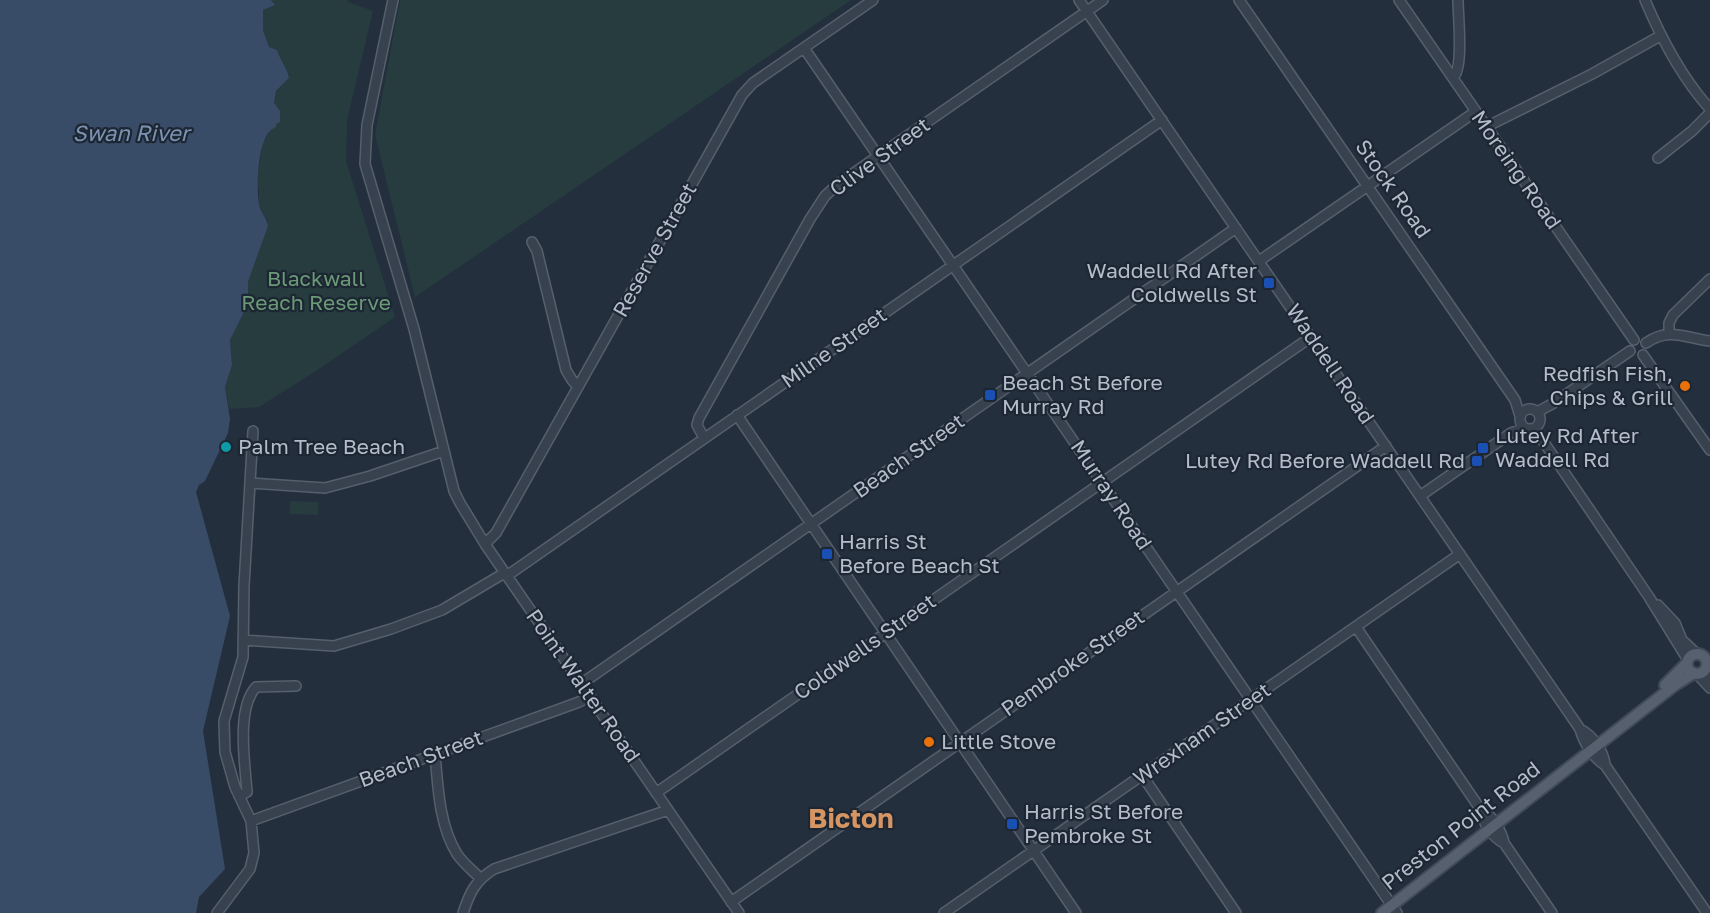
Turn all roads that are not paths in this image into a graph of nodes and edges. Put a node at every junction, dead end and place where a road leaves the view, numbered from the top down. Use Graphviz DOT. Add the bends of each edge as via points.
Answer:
graph roads {
  1 [pos="393,0"];
  2 [pos="873,0"];
  3 [pos="1079,0"];
  4 [pos="1104,0"];
  5 [pos="1239,0"];
  6 [pos="1399,0"];
  7 [pos="1458,0"];
  8 [pos="1645,0"];
  9 [pos="1087,12"];
  10 [pos="1660,36"];
  11 [pos="804,48"];
  12 [pos="1453,78"];
  13 [pos="1710,111"];
  14 [pos="1475,112"];
  15 [pos="1162,120"];
  16 [pos="1486,127"];
  17 [pos="878,156"];
  18 [pos="1658,158"];
  19 [pos="1367,185"];
  20 [pos="1236,228"];
  21 [pos="532,242"];
  22 [pos="1259,261"];
  23 [pos="953,266"];
  24 [pos="1710,279"];
  25 [pos="1669,334"];
  26 [pos="1311,337"];
  27 [pos="1634,340"];
  28 [pos="1710,340"];
  29 [pos="1646,343"];
  30 [pos="1630,351"];
  31 [pos="1643,355"];
  32 [pos="1027,374"];
  33 [pos="578,387"];
  34 [pos="737,415"];
  35 [pos="1530,420"];
  36 [pos="253,431"];
  37 [pos="704,438"];
  38 [pos="1386,446"];
  39 [pos="1710,450"];
  40 [pos="444,452"];
  41 [pos="1102,482"];
  42 [pos="250,483"];
  43 [pos="1420,496"];
  44 [pos="812,524"];
  45 [pos="485,544"];
  46 [pos="1460,554"];
  47 [pos="506,574"];
  48 [pos="1176,591"];
  49 [pos="1356,627"];
  50 [pos="886,633"];
  51 [pos="243,640"];
  52 [pos="1696,656"];
  53 [pos="1704,669"];
  54 [pos="581,684"];
  55 [pos="296,686"];
  56 [pos="1710,688"];
  57 [pos="590,696"];
  58 [pos="1251,700"];
  59 [pos="960,741"];
  60 [pos="1593,746"];
  61 [pos="435,753"];
  62 [pos="1142,775"];
  63 [pos="656,793"];
  64 [pos="239,796"];
  65 [pos="668,810"];
  66 [pos="252,821"];
  67 [pos="1492,826"];
  68 [pos="1034,851"];
  69 [pos="480,878"];
  70 [pos="731,902"];
  71 [pos="1395,909"];
  72 [pos="217,913"];
  73 [pos="463,913"];
  74 [pos="739,913"];
  75 [pos="944,913"];
  76 [pos="1076,913"];
  77 [pos="1236,913"];
  78 [pos="1382,913"];
  79 [pos="1552,913"];
  80 [pos="1707,913"];
  1 -- 40 [label="street, Point Walter Road" via="367,125 365,164 414,329"];
  2 -- 11 [label="street, Reserve Street"];
  3 -- 9 [label="street, Waddell Road"];
  4 -- 9 [label="street, Clive Street"];
  5 -- 19 [label="street, Stock Road"];
  6 -- 12 [label="street, Moreing Road"];
  7 -- 12 [label="street" via="1459,63"];
  8 -- 10 [label="street"];
  9 -- 15 [label="street, Waddell Road"];
  9 -- 17 [label="street, Clive Street"];
  10 -- 13 [label="street"];
  10 -- 16 [label="street"];
  11 -- 17 [label="street, Murray Road"];
  11 -- 33 [label="street, Reserve Street" via="742,95"];
  12 -- 14 [label="street, Moreing Road"];
  13 -- 18 [label="street"];
  14 -- 16 [label="street, Moreing Road"];
  14 -- 19 [label="street"];
  15 -- 20 [label="street, Waddell Road"];
  15 -- 23 [label="street, Milne Street"];
  16 -- 27 [label="street, Moreing Road"];
  17 -- 23 [label="street, Murray Road"];
  17 -- 37 [label="street, Clive Street" via="838,184 817,206 699,418 697,425"];
  19 -- 22 [label="street"];
  19 -- 35 [label="street, Stock Road"];
  20 -- 22 [label="street, Waddell Road"];
  20 -- 32 [label="street, Beach Street"];
  21 -- 33 [label="street" via="566,370"];
  22 -- 26 [label="street, Waddell Road"];
  23 -- 32 [label="street, Murray Road"];
  23 -- 34 [label="street, Milne Street"];
  24 -- 25 [label="street" via="1673,315"];
  25 -- 28 [label="street"];
  25 -- 29 [label="street"];
  26 -- 38 [label="street, Waddell Road"];
  26 -- 41 [label="street, Coldwells Street"];
  27 -- 29 [label="street"];
  27 -- 30 [label="street"];
  29 -- 31 [label="street"];
  30 -- 31 [label="street" via="1636,356"];
  30 -- 35 [label="street"];
  31 -- 39 [label="street"];
  32 -- 41 [label="street, Murray Road"];
  32 -- 44 [label="street, Beach Street"];
  33 -- 45 [label="street, Reserve Street" via="496,533"];
  34 -- 37 [label="street, Milne Street"];
  34 -- 44 [label="street"];
  35 -- 43 [label="street"];
  35 -- 52 [label="street, Stock Road" via="1649,597"];
  36 -- 42 [label="street"];
  37 -- 47 [label="street, Milne Street"];
  38 -- 43 [label="street, Waddell Road"];
  38 -- 48 [label="street, Pembroke Street"];
  40 -- 42 [label="street" via="325,488"];
  40 -- 45 [label="street, Point Walter Road" via="460,503"];
  41 -- 48 [label="street, Murray Road"];
  41 -- 50 [label="street, Coldwells Street"];
  42 -- 51 [label="street"];
  43 -- 46 [label="street, Waddell Road"];
  44 -- 50 [label="street"];
  44 -- 54 [label="street, Beach Street"];
  45 -- 47 [label="street, Point Walter Road"];
  46 -- 49 [label="street, Wrexham Street"];
  46 -- 60 [label="street, Waddell Road" via="1582,736"];
  47 -- 51 [label="street, Milne Street" via="442,609 334,646"];
  47 -- 54 [label="street, Point Walter Road"];
  48 -- 58 [label="street, Murray Road"];
  48 -- 59 [label="street, Pembroke Street"];
  49 -- 58 [label="street, Wrexham Street"];
  49 -- 67 [label="street" via="1481,810 1481,816"];
  50 -- 59 [label="street"];
  50 -- 63 [label="street, Coldwells Street"];
  51 -- 64 [label="street" via="243,657 224,721 225,752"];
  52 -- 53 [label="main road, Stock Road" via="1705,658"];
  52 -- 53 [label="main road, Stock Road" via="1690,670"];
  52 -- 60 [label="main road, Preston Point Road"];
  53 -- 56 [label="street, Stock Road"];
  53 -- 60 [label="main road, Preston Point Road"];
  54 -- 57 [label="street, Point Walter Road"];
  55 -- 64 [label="street" via="256,687 249,695 243,734 246,792"];
  57 -- 61 [label="street, Beach Street"];
  57 -- 63 [label="street, Point Walter Road"];
  58 -- 62 [label="street, Wrexham Street"];
  58 -- 71 [label="street, Murray Road"];
  59 -- 68 [label="street"];
  59 -- 70 [label="street, Pembroke Street"];
  60 -- 67 [label="main road, Preston Point Road"];
  60 -- 80 [label="street, Waddell Road"];
  61 -- 66 [label="street, Beach Street"];
  61 -- 69 [label="street" via="440,805 451,842 458,856"];
  62 -- 68 [label="street, Wrexham Street"];
  62 -- 77 [label="street"];
  63 -- 65 [label="street, Point Walter Road"];
  64 -- 66 [label="street"];
  65 -- 69 [label="street" via="494,869"];
  65 -- 70 [label="street, Point Walter Road"];
  66 -- 72 [label="street" via="254,853 250,869"];
  67 -- 71 [label="main road, Preston Point Road"];
  67 -- 79 [label="street" via="1497,840 1504,843"];
  68 -- 75 [label="street, Wrexham Street"];
  68 -- 76 [label="street"];
  69 -- 73 [label="street"];
  70 -- 74 [label="street, Point Walter Road"];
  71 -- 78 [label="main road, Preston Point Road"];
}
